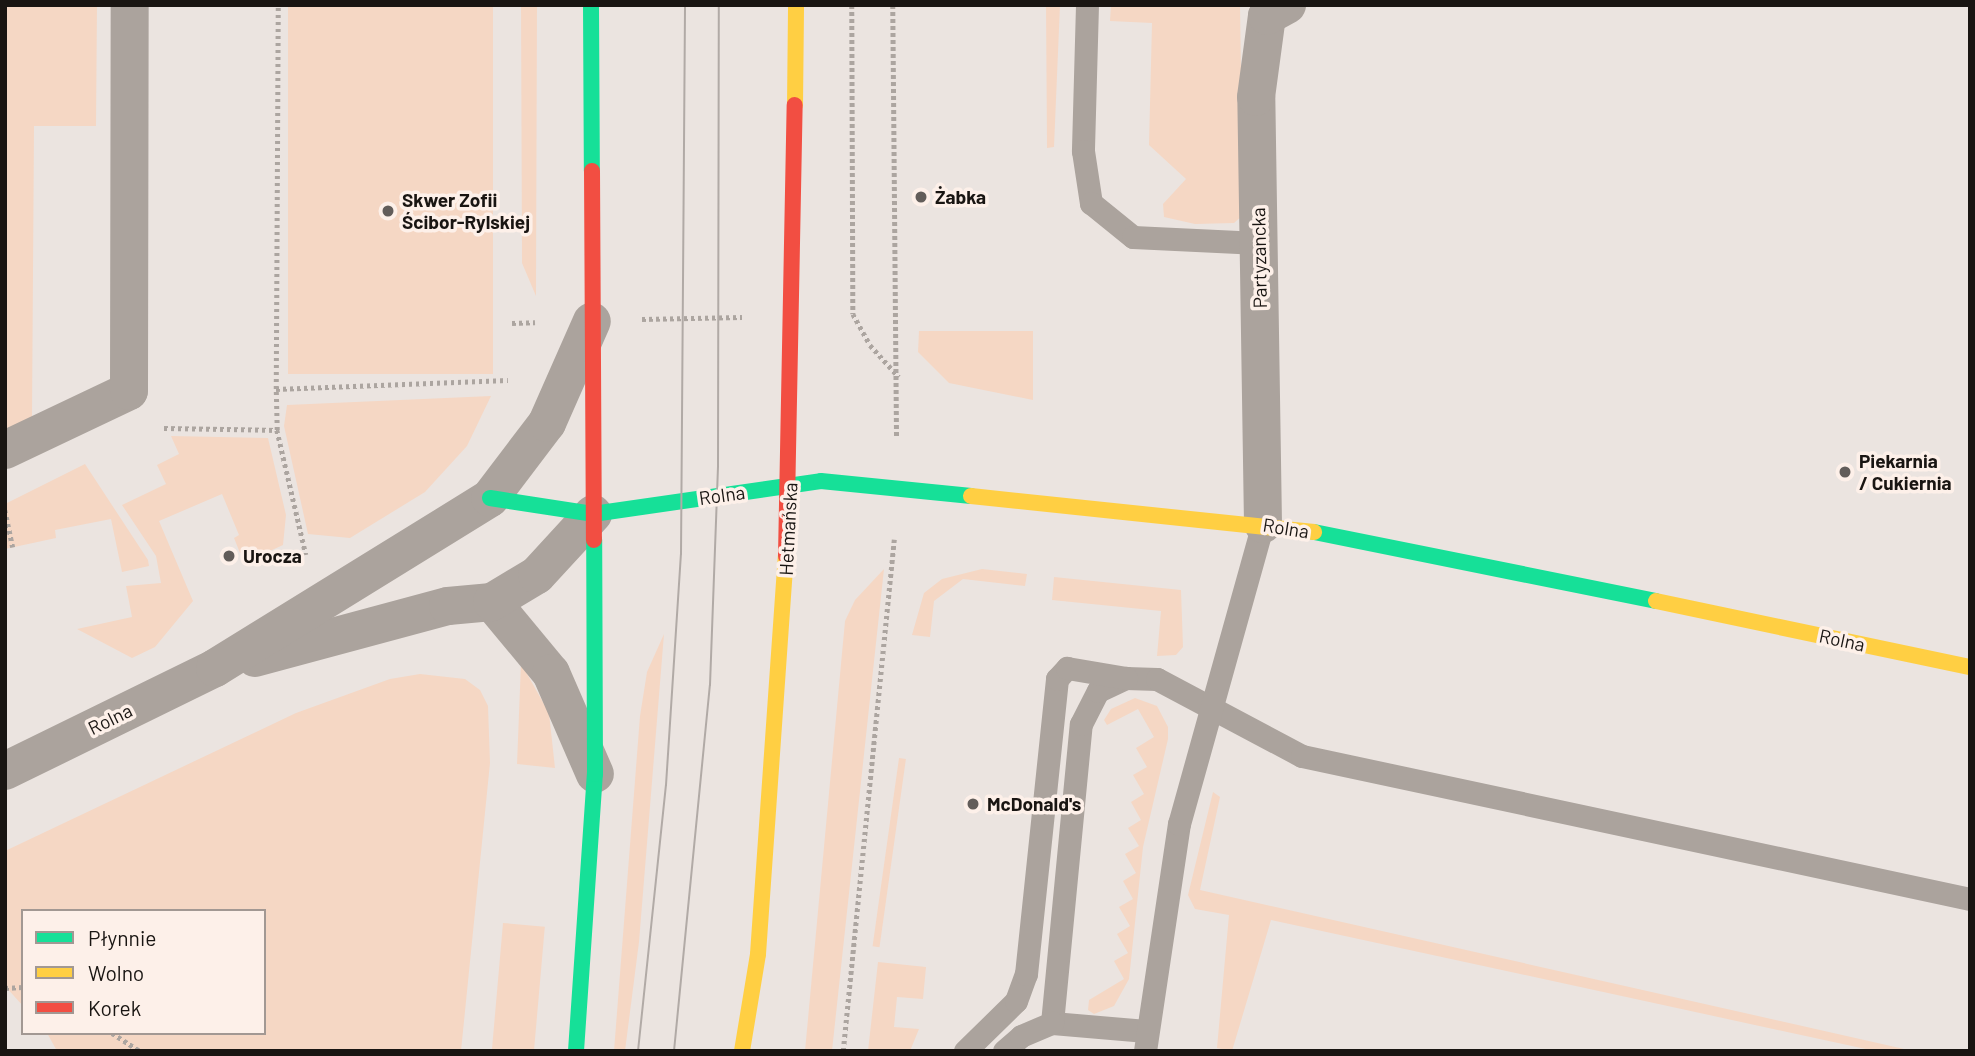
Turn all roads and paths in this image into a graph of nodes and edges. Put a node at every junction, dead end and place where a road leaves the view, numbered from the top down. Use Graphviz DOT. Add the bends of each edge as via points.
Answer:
graph roads {
  1 [pos="130,5"];
  2 [pos="278,5"];
  3 [pos="591,5"];
  4 [pos="796,5"];
  5 [pos="852,5"];
  6 [pos="893,5"];
  7 [pos="1087,5"];
  8 [pos="1277,10"];
  9 [pos="1259,243"];
  10 [pos="853,314"];
  11 [pos="794,315"];
  12 [pos="592,321"];
  13 [pos="512,323"];
  14 [pos="900,378"];
  15 [pos="508,380"];
  16 [pos="276,389"];
  17 [pos="149,428"];
  18 [pos="277,430"];
  19 [pos="5,450"];
  20 [pos="791,485"];
  21 [pos="895,487"];
  22 [pos="490,498"];
  23 [pos="5,510"];
  24 [pos="593,514"];
  25 [pos="1263,524"];
  26 [pos="13,547"];
  27 [pos="310,563"];
  28 [pos="492,601"];
  29 [pos="1970,667"];
  30 [pos="215,668"];
  31 [pos="1126,678"];
  32 [pos="1213,707"];
  33 [pos="5,771"];
  34 [pos="596,774"];
  35 [pos="1970,899"];
  36 [pos="1021,990"];
  37 [pos="1052,1023"];
  38 [pos="116,1035"];
  39 [pos="1145,1041"];
  40 [pos="140,1051"];
  41 [pos="576,1051"];
  42 [pos="742,1051"];
  43 [pos="843,1051"];
  44 [pos="965,1051"];
  45 [pos="1004,1051"];
  1 -- 19 [label="street" via="129,391"];
  2 -- 16 [label="path"];
  3 -- 12 [label="main road"];
  4 -- 11 [label="main road, Hetmańska"];
  5 -- 10 [label="path"];
  6 -- 14 [label="path" via="892,323"];
  7 -- 9 [label="lane" via="1083,151 1091,203 1133,237"];
  8 -- 9 [label="street, Partyzancka" via="1256,97"];
  9 -- 25 [label="street, Partyzancka"];
  10 -- 11 [label="path"];
  10 -- 14 [label="path" via="870,345"];
  11 -- 12 [label="path"];
  11 -- 20 [label="main road, Hetmańska"];
  12 -- 13 [label="path"];
  12 -- 22 [label="street, Rolna" via="547,423"];
  12 -- 24 [label="main road"];
  14 -- 21 [label="path"];
  15 -- 16 [label="path"];
  16 -- 18 [label="path"];
  17 -- 18 [label="path"];
  18 -- 27 [label="path" via="300,545"];
  20 -- 21 [label="main road, Rolna" via="821,481"];
  20 -- 24 [label="main road, Rolna"];
  20 -- 42 [label="main road, Hetmańska" via="758,954"];
  21 -- 25 [label="main road, Rolna"];
  21 -- 43 [label="path" via="894,561"];
  22 -- 24 [label="main road, Rolna"];
  22 -- 30 [label="street, Rolna"];
  23 -- 26 [label="path"];
  24 -- 28 [label="street, Rolna" via="537,575"];
  24 -- 34 [label="main road"];
  25 -- 29 [label="main road, Rolna" via="1389,544"];
  25 -- 32 [label="lane"];
  28 -- 30 [label="street, Rolna" via="448,606"];
  28 -- 34 [label="street" via="551,673"];
  30 -- 33 [label="street, Rolna"];
  31 -- 32 [label="lane" via="1157,679"];
  31 -- 36 [label="lane" via="1068,668 1057,679"];
  31 -- 37 [label="lane" via="1098,691 1082,724"];
  32 -- 35 [label="lane" via="1302,756"];
  32 -- 39 [label="lane" via="1179,824"];
  34 -- 41 [label="main road"];
  36 -- 37 [label="lane" via="1028,1012"];
  36 -- 44 [label="lane" via="1016,1001"];
  37 -- 39 [label="lane"];
  37 -- 45 [label="lane" via="1021,1036"];
  38 -- 40 [label="path"];
}
